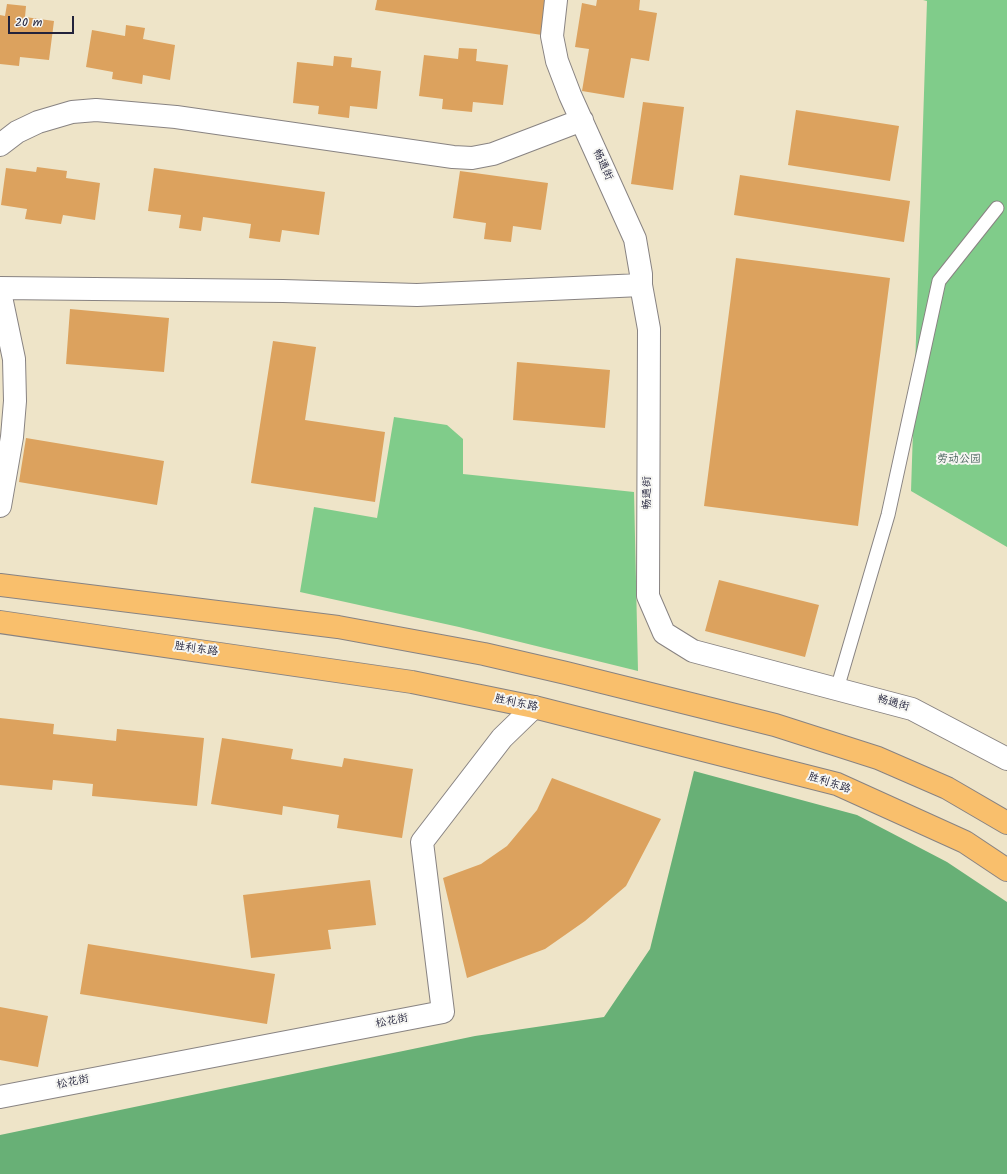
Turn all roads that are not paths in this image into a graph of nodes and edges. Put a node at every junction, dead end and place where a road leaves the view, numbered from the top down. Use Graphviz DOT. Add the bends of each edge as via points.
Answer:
graph roads {
  1 [pos="556,0"];
  2 [pos="582,120"];
  3 [pos="0,145"];
  4 [pos="997,208"];
  5 [pos="641,285"];
  6 [pos="0,288"];
  7 [pos="0,292"];
  8 [pos="0,506"];
  9 [pos="0,585"];
  10 [pos="0,622"];
  11 [pos="837,689"];
  12 [pos="534,707"];
  13 [pos="1007,759"];
  14 [pos="1007,823"];
  15 [pos="1007,870"];
  16 [pos="0,1097"];
  1 -- 2 [label="street, 畅通街" via="552,36 557,61"];
  2 -- 3 [label="street" via="493,154 472,158 176,117 96,110 72,112 38,122 17,132"];
  2 -- 5 [label="street, 畅通街" via="635,239"];
  4 -- 11 [label="lane" via="939,281 888,515"];
  5 -- 6 [label="street" via="417,295"];
  5 -- 11 [label="street, 畅通街" via="649,329 648,596 664,633 693,651"];
  7 -- 8 [label="street" via="14,359 15,401 12,437"];
  9 -- 14 [label="main road" via="338,627 484,654 566,673 775,725 878,758 946,788"];
  10 -- 12 [label="main road, 胜利东路" via="412,682"];
  11 -- 13 [label="street, 畅通街" via="912,709"];
  12 -- 15 [label="main road, 胜利东路" via="837,784 965,842"];
  12 -- 16 [label="street, 松花街" via="502,738 422,842 443,1012"];
}
